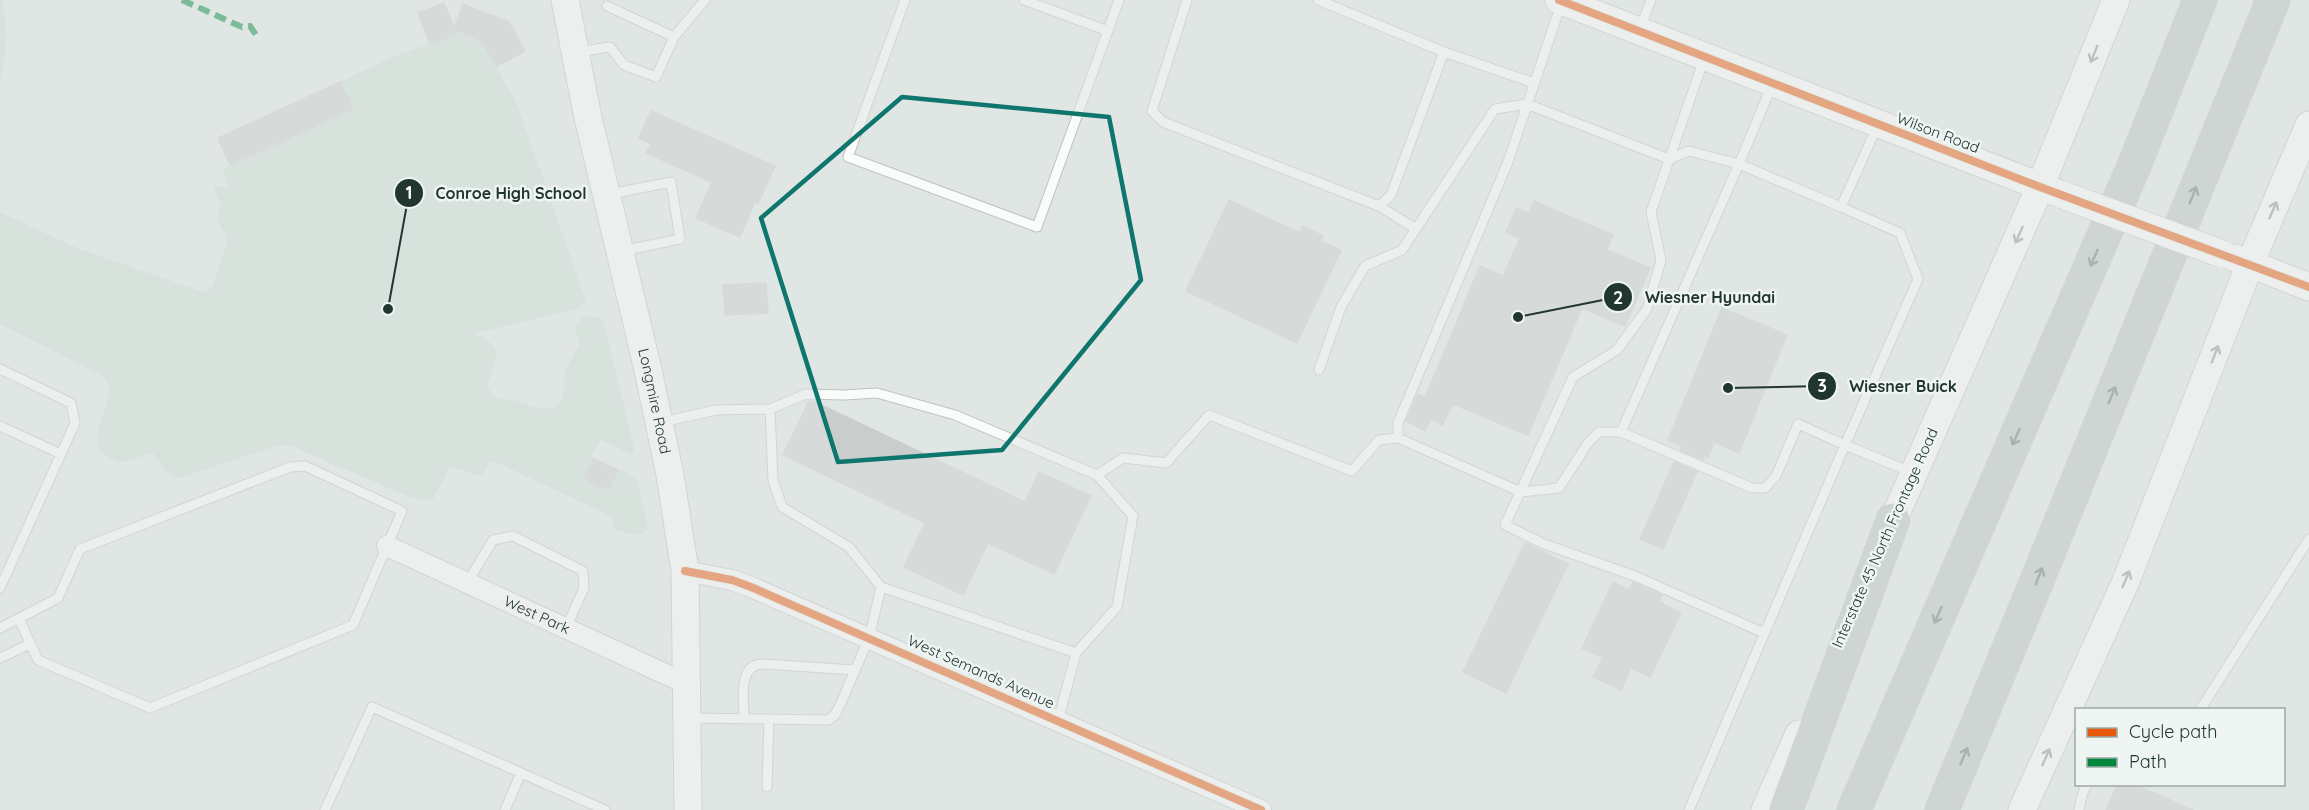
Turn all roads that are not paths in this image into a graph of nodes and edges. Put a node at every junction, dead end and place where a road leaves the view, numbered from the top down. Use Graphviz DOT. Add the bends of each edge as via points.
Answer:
graph roads {
  1 [pos="565,0"];
  2 [pos="705,0"];
  3 [pos="905,0"];
  4 [pos="1119,0"];
  5 [pos="1187,0"];
  6 [pos="1318,0"];
  7 [pos="1651,0"];
  8 [pos="2116,0"];
  9 [pos="2175,0"];
  10 [pos="2200,0"];
  11 [pos="2273,0"];
  12 [pos="2293,0"];
  13 [pos="1028,1"];
  14 [pos="1568,2"];
  15 [pos="607,6"];
  16 [pos="1108,31"];
  17 [pos="1639,31"];
  18 [pos="674,37"];
  19 [pos="574,52"];
  20 [pos="1444,52"];
  21 [pos="1705,57"];
  22 [pos="1534,83"];
  23 [pos="1773,83"];
  24 [pos="1527,104"];
  25 [pos="1878,124"];
  26 [pos="2309,125"];
  27 [pos="2209,156"];
  28 [pos="1669,159"];
  29 [pos="1739,164"];
  30 [pos="2134,166"];
  31 [pos="2052,191"];
  32 [pos="607,194"];
  33 [pos="1380,206"];
  34 [pos="1841,207"];
  35 [pos="1416,229"];
  36 [pos="621,251"];
  37 [pos="2250,264"];
  38 [pos="2309,287"];
  39 [pos="0,369"];
  40 [pos="1319,370"];
  41 [pos="770,409"];
  42 [pos="659,423"];
  43 [pos="0,426"];
  44 [pos="1622,432"];
  45 [pos="1398,438"];
  46 [pos="1845,445"];
  47 [pos="61,454"];
  48 [pos="1914,473"];
  49 [pos="1097,475"];
  50 [pos="1521,492"];
  51 [pos="1893,520"];
  52 [pos="2309,539"];
  53 [pos="387,546"];
  54 [pos="686,572"];
  55 [pos="467,583"];
  56 [pos="881,587"];
  57 [pos="0,588"];
  58 [pos="19,619"];
  59 [pos="0,628"];
  60 [pos="566,628"];
  61 [pos="1764,633"];
  62 [pos="869,638"];
  63 [pos="30,644"];
  64 [pos="1076,653"];
  65 [pos="0,657"];
  66 [pos="854,670"];
  67 [pos="687,684"];
  68 [pos="2201,708"];
  69 [pos="1893,717"];
  70 [pos="687,718"];
  71 [pos="744,718"];
  72 [pos="769,719"];
  73 [pos="1058,721"];
  74 [pos="521,773"];
  75 [pos="2086,786"];
  76 [pos="767,787"];
  77 [pos="325,810"];
  78 [pos="505,810"];
  79 [pos="604,810"];
  80 [pos="688,810"];
  81 [pos="1262,810"];
  82 [pos="1689,810"];
  83 [pos="1765,810"];
  84 [pos="1786,810"];
  85 [pos="1839,810"];
  86 [pos="1854,810"];
  87 [pos="1942,810"];
  88 [pos="2022,810"];
  89 [pos="2079,810"];
  1 -- 19 [label="main road, Longmire Road"];
  2 -- 18 [label="lane"];
  3 -- 16 [label="lane" via="848,157 1037,227"];
  4 -- 16 [label="lane"];
  5 -- 33 [label="lane" via="1152,111 1163,122"];
  6 -- 20 [label="lane"];
  7 -- 17 [label="lane"];
  8 -- 31 [label="main road, Interstate 45 North Frontage Road, one-way"];
  9 -- 30 [label="highway"];
  10 -- 30 [label="highway"];
  11 -- 27 [label="highway"];
  12 -- 27 [label="highway"];
  13 -- 16 [label="lane"];
  14 -- 17 [label="main road, Wilson Road"];
  14 -- 22 [label="lane"];
  15 -- 18 [label="lane"];
  17 -- 21 [label="main road, Wilson Road"];
  18 -- 19 [label="lane" via="656,77 624,65 610,47"];
  19 -- 32 [label="main road, Longmire Road"];
  20 -- 22 [label="lane"];
  20 -- 33 [label="lane" via="1391,195"];
  21 -- 23 [label="main road, Wilson Road"];
  21 -- 28 [label="lane"];
  22 -- 24 [label="lane"];
  23 -- 25 [label="main road, Wilson Road"];
  23 -- 29 [label="lane"];
  24 -- 28 [label="lane"];
  24 -- 35 [label="lane" via="1495,109"];
  24 -- 45 [label="lane" via="1503,173 1398,423"];
  25 -- 31 [label="main road, Wilson Road"];
  25 -- 34 [label="lane"];
  37 -- 26 [label="main road, one-way"];
  87 -- 27 [label="highway, one-way"];
  28 -- 29 [label="lane" via="1689,151"];
  28 -- 50 [label="lane" via="1651,212 1660,260 1647,309 1617,350 1573,377"];
  29 -- 34 [label="lane"];
  29 -- 44 [label="lane"];
  30 -- 69 [label="highway, one-way"];
  31 -- 37 [label="main road, Wilson Road, bridge"];
  31 -- 48 [label="main road, Interstate 45 North Frontage Road, one-way"];
  32 -- 36 [label="main road, Longmire Road"];
  32 -- 36 [label="lane" via="671,182 680,239"];
  33 -- 35 [label="lane"];
  34 -- 46 [label="lane" via="1900,233 1918,279"];
  35 -- 40 [label="lane" via="1402,250 1365,266 1341,306"];
  36 -- 42 [label="main road, Longmire Road"];
  37 -- 38 [label="main road, Wilson Road"];
  88 -- 37 [label="main road, one-way" via="2126,581"];
  39 -- 47 [label="lane" via="71,403 75,423"];
  41 -- 42 [label="lane" via="716,410"];
  41 -- 49 [label="lane" via="806,394 877,393 956,415"];
  41 -- 56 [label="lane" via="773,480 782,507 849,547"];
  42 -- 54 [label="main road, Longmire Road"];
  43 -- 47 [label="lane"];
  44 -- 46 [label="lane" via="1752,488 1765,488 1776,476 1798,424"];
  44 -- 50 [label="lane" via="1599,432 1560,488"];
  45 -- 49 [label="lane" via="1379,441 1352,471 1209,415 1166,463 1123,458"];
  45 -- 50 [label="lane"];
  46 -- 48 [label="lane"];
  46 -- 61 [label="lane"];
  47 -- 57 [label="lane"];
  48 -- 51 [label="main road, Interstate 45 North Frontage Road"];
  49 -- 64 [label="lane" via="1133,516 1117,607"];
  50 -- 61 [label="lane" via="1505,525"];
  51 -- 83 [label="main road, Interstate 45 North Frontage Road"];
  51 -- 84 [label="highway"];
  52 -- 68 [label="lane"];
  53 -- 55 [label="street, West Park"];
  53 -- 58 [label="lane" via="402,511 306,465 290,467 80,549 58,598"];
  53 -- 63 [label="lane" via="353,625 150,708 38,660"];
  54 -- 62 [label="street, West Semands Avenue" via="732,580"];
  54 -- 67 [label="main road, Longmire Road"];
  55 -- 60 [label="street, West Park"];
  55 -- 60 [label="lane" via="494,540 513,536 583,571 584,588"];
  56 -- 62 [label="lane"];
  56 -- 64 [label="lane"];
  58 -- 59 [label="lane"];
  58 -- 63 [label="lane"];
  60 -- 67 [label="street, West Park"];
  61 -- 82 [label="lane"];
  62 -- 66 [label="lane"];
  62 -- 73 [label="street, West Semands Avenue"];
  63 -- 65 [label="lane"];
  64 -- 73 [label="lane"];
  66 -- 71 [label="lane" via="752,666 746,672"];
  66 -- 72 [label="lane" via="835,715 828,720"];
  67 -- 70 [label="main road, Longmire Road"];
  69 -- 85 [label="highway"];
  69 -- 86 [label="highway"];
  70 -- 71 [label="lane"];
  70 -- 80 [label="main road, Longmire Road"];
  71 -- 72 [label="lane"];
  72 -- 76 [label="lane"];
  73 -- 81 [label="street, West Semands Avenue"];
  74 -- 77 [label="lane" via="372,707"];
  74 -- 78 [label="lane"];
  74 -- 79 [label="lane"];
  75 -- 89 [label="lane"];
}
